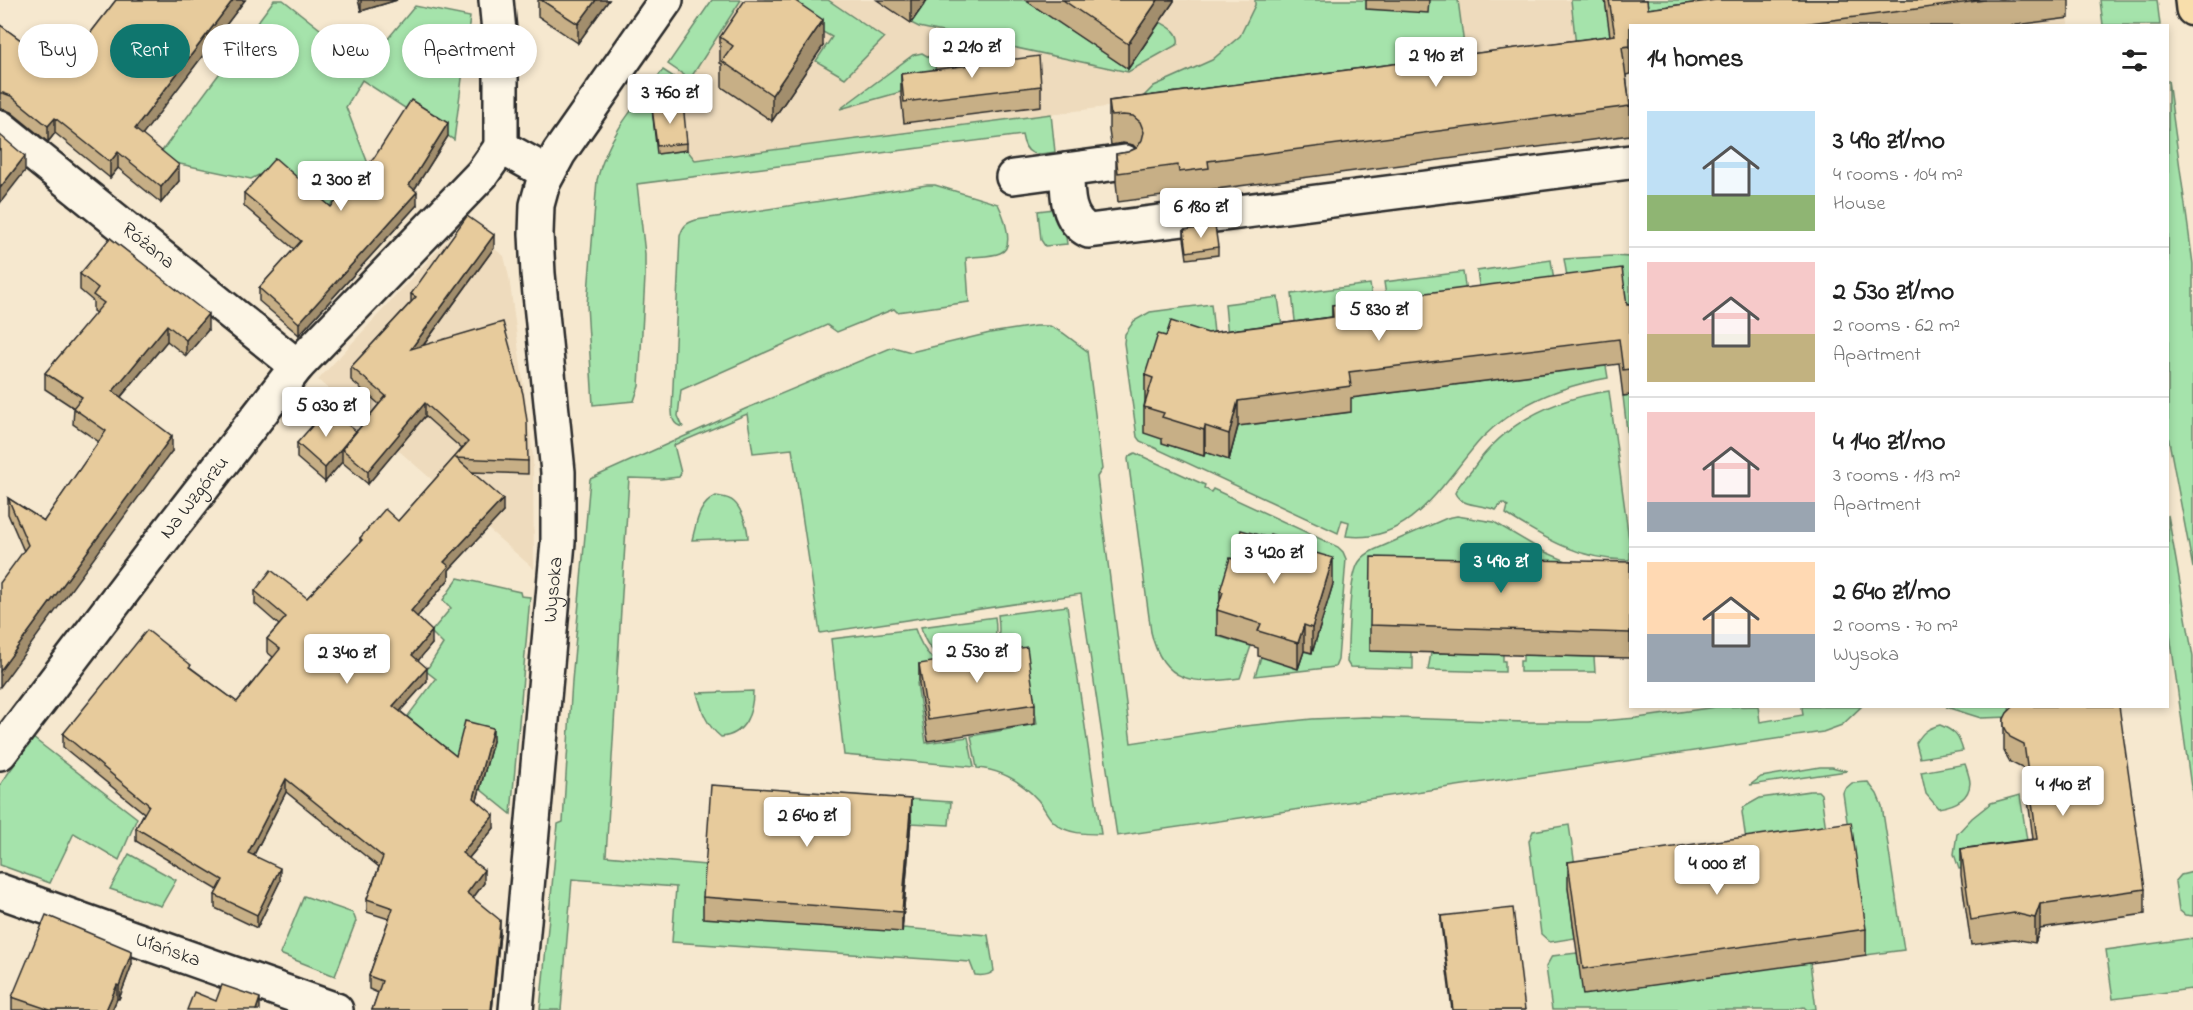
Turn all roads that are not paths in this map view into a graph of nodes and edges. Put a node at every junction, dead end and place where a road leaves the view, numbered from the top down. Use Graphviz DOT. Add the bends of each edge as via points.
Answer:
graph roads {
  1 [pos="496,0"];
  2 [pos="666,0"];
  3 [pos="2192,0"];
  4 [pos="2193,9"];
  5 [pos="0,127"];
  6 [pos="501,147"];
  7 [pos="1125,162"];
  8 [pos="1629,162"];
  9 [pos="1066,170"];
  10 [pos="548,173"];
  11 [pos="1013,177"];
  12 [pos="297,366"];
  13 [pos="0,753"];
  14 [pos="0,891"];
  15 [pos="336,1010"];
  16 [pos="516,1010"];
  1 -- 6 [label="street" via="501,52"];
  2 -- 10 [label="street, Wysoka"];
  3 -- 4 [label="main road"];
  5 -- 12 [label="street, Różana"];
  6 -- 10 [label="street"];
  6 -- 12 [label="street, Na Wzgórzu" via="482,174"];
  7 -- 9 [label="street"];
  8 -- 9 [label="street" via="1089,231 1072,217"];
  9 -- 11 [label="street"];
  10 -- 16 [label="street, Wysoka" via="537,205 536,234 558,472 558,542"];
  12 -- 13 [label="street, Na Wzgórzu"];
  14 -- 15 [label="street, Ułańska"];
}
